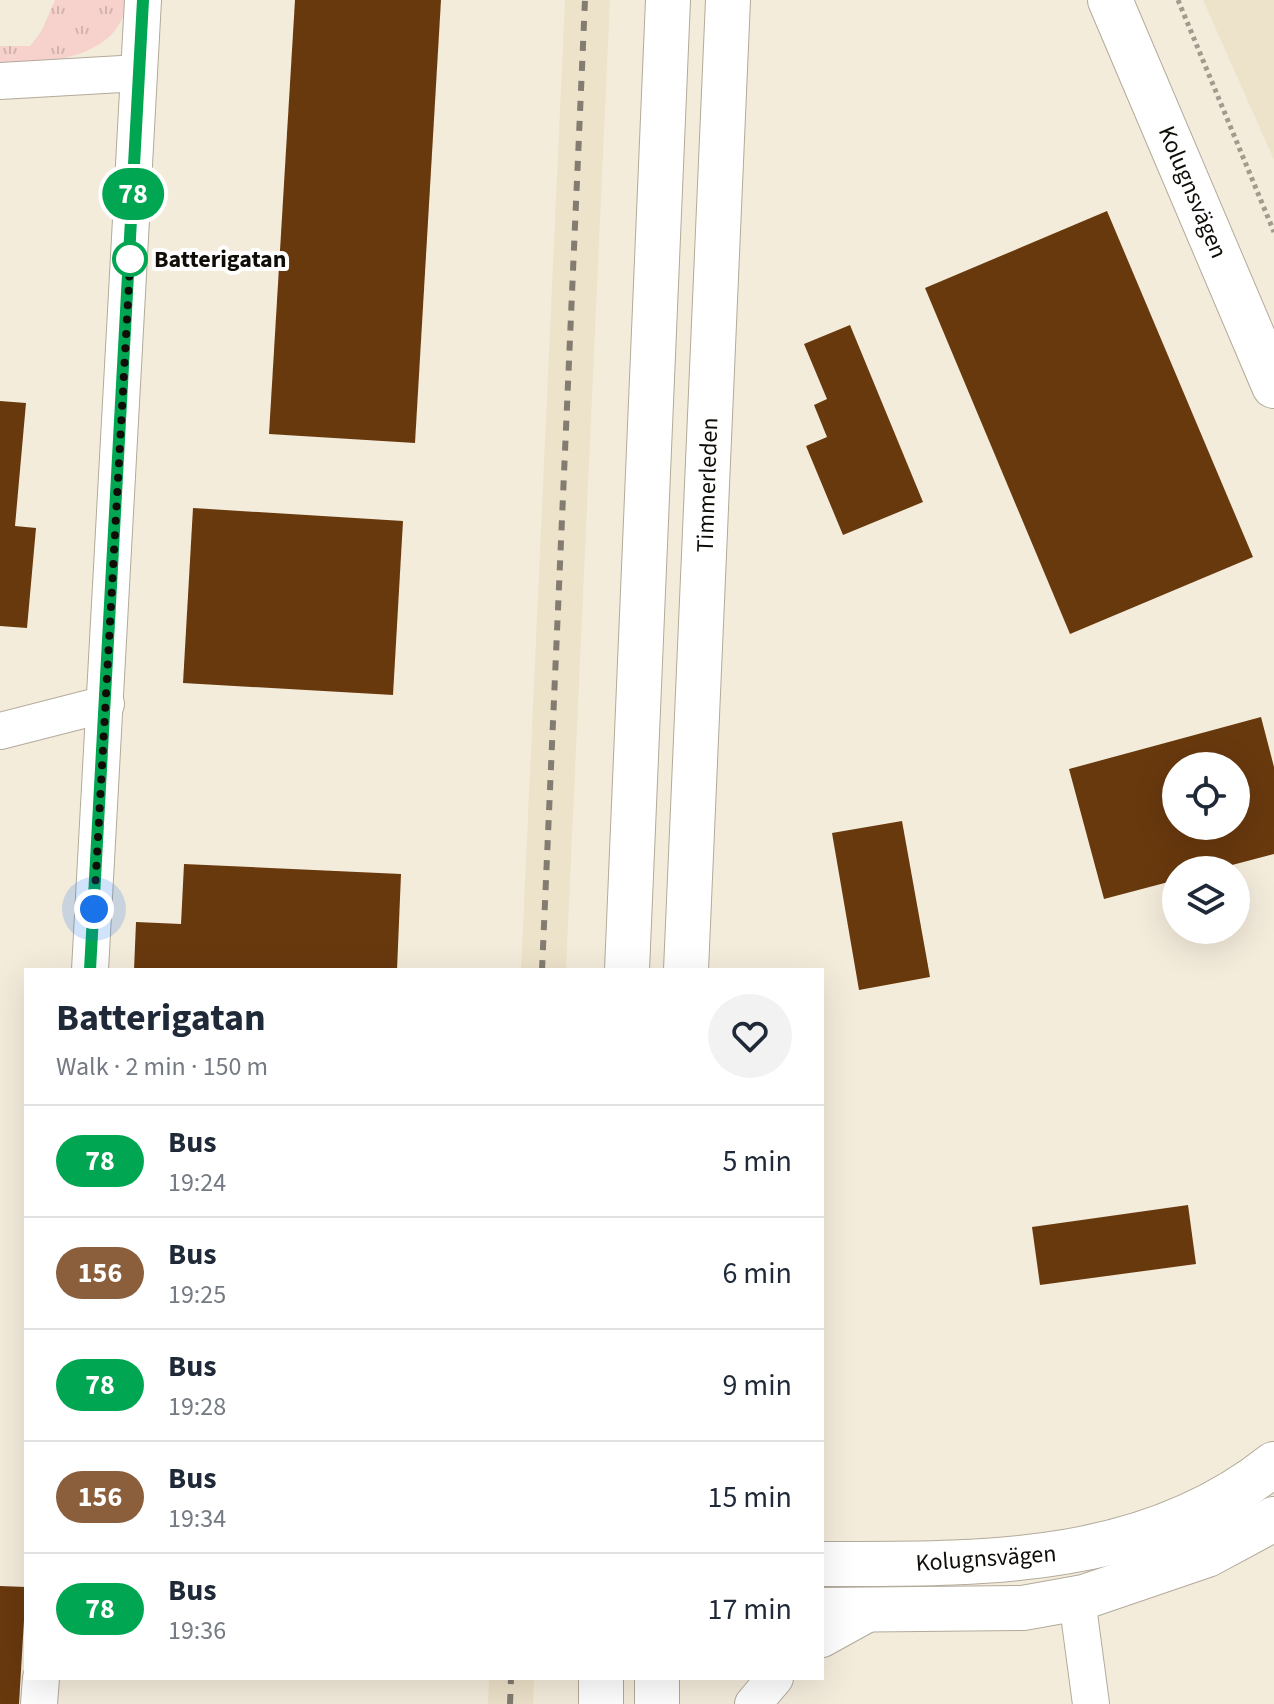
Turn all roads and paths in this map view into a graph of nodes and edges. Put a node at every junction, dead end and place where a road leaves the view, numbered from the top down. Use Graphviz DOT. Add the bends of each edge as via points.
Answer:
graph roads {
  1 [pos="143,0"];
  2 [pos="668,0"];
  3 [pos="728,0"];
  4 [pos="1110,0"];
  5 [pos="1178,0"];
  6 [pos="139,73"];
  7 [pos="0,81"];
  8 [pos="1274,232"];
  9 [pos="1274,386"];
  10 [pos="106,704"];
  11 [pos="0,731"];
  12 [pos="90,968"];
  13 [pos="627,968"];
  14 [pos="686,968"];
  15 [pos="1274,1464"];
  16 [pos="1274,1519"];
  17 [pos="1274,1546"];
  18 [pos="1207,1555"];
  19 [pos="824,1564"];
  20 [pos="1077,1599"];
  21 [pos="824,1610"];
  22 [pos="871,1612"];
  23 [pos="824,1638"];
  24 [pos="41,1680"];
  25 [pos="601,1680"];
  26 [pos="657,1680"];
  27 [pos="773,1680"];
  28 [pos="39,1704"];
  29 [pos="601,1704"];
  30 [pos="657,1704"];
  31 [pos="753,1704"];
  32 [pos="1091,1704"];
  1 -- 6 [label="street"];
  2 -- 13 [label="main road"];
  3 -- 14 [label="main road, Timmerleden"];
  4 -- 9 [label="main road, Kolugnsvägen"];
  5 -- 8 [label="path"];
  6 -- 7 [label="street"];
  6 -- 10 [label="street"];
  10 -- 11 [label="street"];
  10 -- 12 [label="street"];
  15 -- 19 [label="main road, Kolugnsvägen" via="1219,1500 1106,1545 1026,1560"];
  16 -- 18 [label="main road, Kolugnsvägen"];
  17 -- 18 [label="main road, Kolugnsvägen"];
  18 -- 20 [label="main road, Kolugnsvägen"];
  20 -- 22 [label="main road, Kolugnsvägen" via="1023,1608"];
  20 -- 32 [label="street"];
  21 -- 22 [label="main road, Kolugnsvägen"];
  22 -- 23 [label="street, Kolugnsvägen"];
  24 -- 28 [label="street"];
  25 -- 29 [label="main road"];
  26 -- 30 [label="main road"];
  27 -- 31 [label="street"];
}
